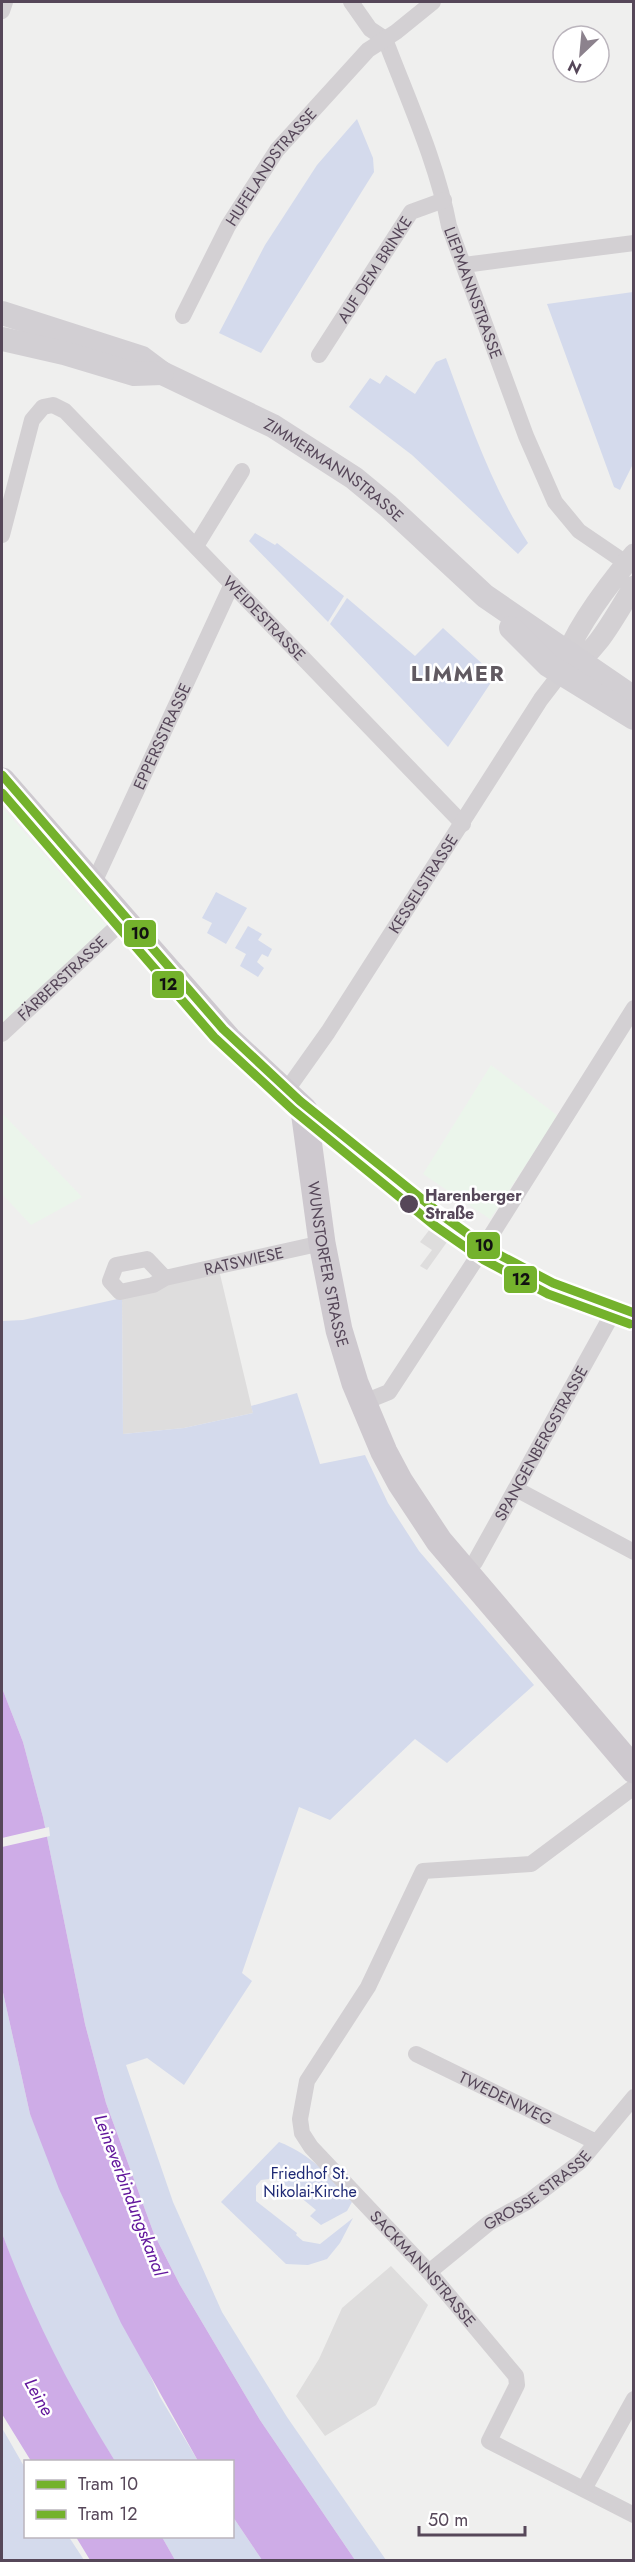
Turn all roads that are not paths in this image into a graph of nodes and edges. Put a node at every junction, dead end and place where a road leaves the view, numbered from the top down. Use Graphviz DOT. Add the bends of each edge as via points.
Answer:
graph roads {
  1 [pos="5,2"];
  2 [pos="351,2"];
  3 [pos="433,2"];
  4 [pos="2,11"];
  5 [pos="385,39"];
  6 [pos="444,200"];
  7 [pos="633,243"];
  8 [pos="464,265"];
  9 [pos="2,314"];
  10 [pos="183,316"];
  11 [pos="2,339"];
  12 [pos="320,355"];
  13 [pos="162,373"];
  14 [pos="242,471"];
  15 [pos="2,535"];
  16 [pos="196,546"];
  17 [pos="630,559"];
  18 [pos="232,584"];
  19 [pos="633,586"];
  20 [pos="569,663"];
  21 [pos="633,698"];
  22 [pos="633,718"];
  23 [pos="2,781"];
  24 [pos="463,825"];
  25 [pos="92,887"];
  26 [pos="123,921"];
  27 [pos="633,1008"];
  28 [pos="2,1034"];
  29 [pos="294,1102"];
  30 [pos="322,1243"];
  31 [pos="482,1250"];
  32 [pos="165,1278"];
  33 [pos="614,1311"];
  34 [pos="633,1317"];
  35 [pos="362,1403"];
  36 [pos="516,1489"];
  37 [pos="633,1552"];
  38 [pos="464,1571"];
  39 [pos="633,1770"];
  40 [pos="633,1787"];
  41 [pos="417,2054"];
  42 [pos="633,2097"];
  43 [pos="596,2142"];
  44 [pos="429,2272"];
  45 [pos="633,2399"];
  46 [pos="584,2489"];
  47 [pos="633,2515"];
  1 -- 4 [label="street"];
  2 -- 5 [label="street, LIEPMANNSTRASSE" via="370,29"];
  3 -- 5 [label="street, HUFELANDSTRASSE"];
  5 -- 6 [label="street, LIEPMANNSTRASSE"];
  5 -- 10 [label="street, HUFELANDSTRASSE" via="361,57 277,150 228,226"];
  6 -- 8 [label="street, LIEPMANNSTRASSE"];
  6 -- 12 [label="street, AUF DEM BRINKE" via="411,212"];
  7 -- 8 [label="street"];
  8 -- 17 [label="street, LIEPMANNSTRASSE" via="526,436 555,502 579,531"];
  9 -- 13 [label="main road, ZIMMERMANNSTRASSE" via="142,358"];
  11 -- 13 [label="main road, ZIMMERMANNSTRASSE" via="134,374"];
  13 -- 20 [label="main road, ZIMMERMANNSTRASSE" via="273,426 354,478 485,596 536,655"];
  14 -- 16 [label="street"];
  15 -- 16 [label="street, WEIDESTRASSE" via="34,415 49,405 65,411"];
  16 -- 18 [label="street, WEIDESTRASSE"];
  17 -- 20 [label="street"];
  18 -- 24 [label="street, WEIDESTRASSE"];
  18 -- 25 [label="street, EPPERSSTRASSE"];
  19 -- 20 [label="street" via="594,646"];
  20 -- 21 [label="main road"];
  20 -- 22 [label="main road"];
  20 -- 24 [label="street, KESSELSTRASSE" via="541,699"];
  23 -- 25 [label="main road"];
  24 -- 29 [label="street, KESSELSTRASSE" via="328,1032"];
  25 -- 26 [label="main road"];
  26 -- 28 [label="street, FÄRBERSTRASSE"];
  26 -- 29 [label="main road" via="228,1039"];
  27 -- 31 [label="street"];
  29 -- 30 [label="main road, WUNSTORFER STRASSE"];
  29 -- 31 [label="street"];
  30 -- 32 [label="street, RATSWIESE"];
  30 -- 35 [label="main road, WUNSTORFER STRASSE" via="339,1330"];
  31 -- 33 [label="street" via="537,1280"];
  31 -- 35 [label="street" via="389,1392"];
  33 -- 34 [label="street"];
  33 -- 36 [label="street, SPANGENBERGSTRASSE"];
  35 -- 38 [label="main road, WUNSTORFER STRASSE" via="400,1482 439,1542"];
  36 -- 37 [label="street"];
  36 -- 38 [label="street, SPANGENBERGSTRASSE" via="475,1562"];
  38 -- 39 [label="main road, WUNSTORFER STRASSE"];
  40 -- 44 [label="street, SACKMANNSTRASSE" via="531,1864 423,1871 368,1987 306,2084 300,2127 312,2146"];
  41 -- 43 [label="street, TWEDENWEG"];
  42 -- 43 [label="street, GROSSE STRASSE"];
  43 -- 44 [label="street, GROSSE STRASSE" via="561,2177 489,2223"];
  44 -- 46 [label="street, SACKMANNSTRASSE" via="516,2376 517,2385 489,2442"];
  45 -- 46 [label="street"];
  46 -- 47 [label="street"];
}
